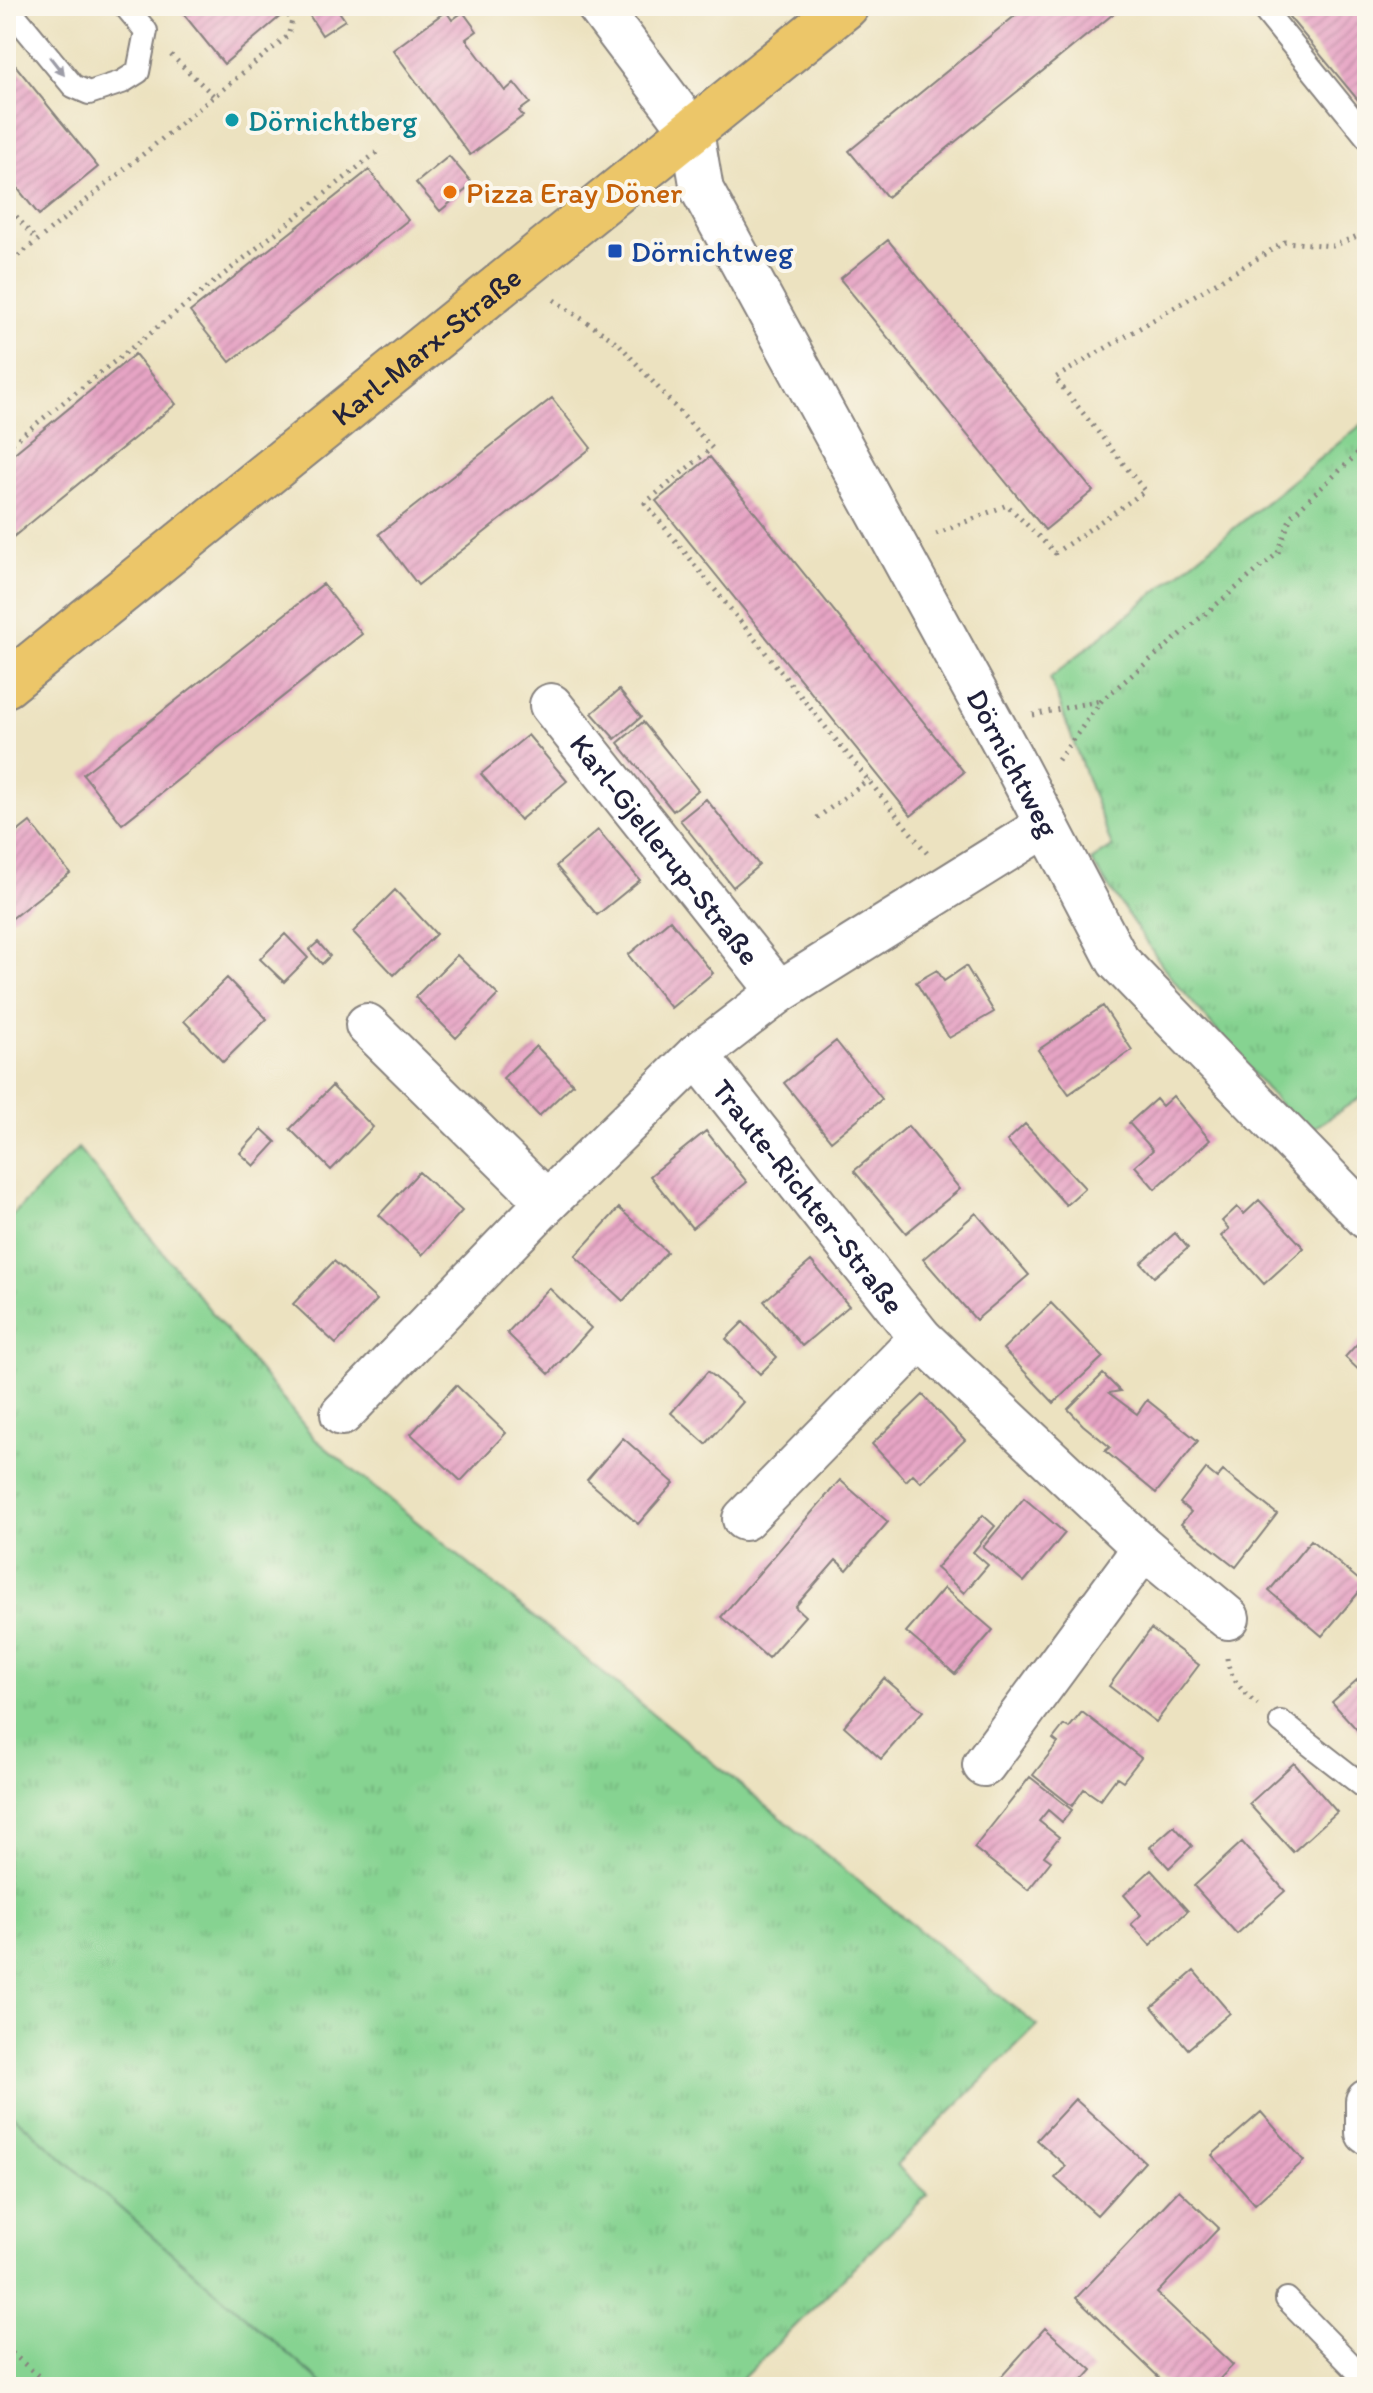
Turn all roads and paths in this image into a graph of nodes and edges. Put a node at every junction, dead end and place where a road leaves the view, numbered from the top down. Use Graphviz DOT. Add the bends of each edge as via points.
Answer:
graph roads {
  1 [pos="7,6"];
  2 [pos="125,6"];
  3 [pos="281,6"];
  4 [pos="598,6"];
  5 [pos="846,6"];
  6 [pos="1261,6"];
  7 [pos="146,31"];
  8 [pos="214,96"];
  9 [pos="692,131"];
  10 [pos="1367,137"];
  11 [pos="381,149"];
  12 [pos="6,204"];
  13 [pos="1367,232"];
  14 [pos="37,241"];
  15 [pos="6,266"];
  16 [pos="554,300"];
  17 [pos="1367,445"];
  18 [pos="6,448"];
  19 [pos="934,535"];
  20 [pos="6,685"];
  21 [pos="1102,700"];
  22 [pos="551,705"];
  23 [pos="1030,716"];
  24 [pos="1056,763"];
  25 [pos="869,779"];
  26 [pos="817,818"];
  27 [pos="1047,825"];
  28 [pos="936,865"];
  29 [pos="779,992"];
  30 [pos="367,1025"];
  31 [pos="697,1055"];
  32 [pos="547,1202"];
  33 [pos="1367,1218"];
  34 [pos="921,1338"];
  35 [pos="342,1414"];
  36 [pos="744,1519"];
  37 [pos="1144,1548"];
  38 [pos="1228,1618"];
  39 [pos="1281,1722"];
  40 [pos="984,1765"];
  41 [pos="1367,1789"];
  42 [pos="1367,2101"];
  43 [pos="1367,2133"];
  44 [pos="1287,2299"];
  45 [pos="6,2348"];
  46 [pos="1367,2381"];
  47 [pos="51,2387"];
  1 -- 7 [label="lane, one-way" via="73,86 89,93 138,72"];
  2 -- 7 [label="lane"];
  3 -- 8 [label="path" via="292,20 288,36"];
  4 -- 9 [label="street, Dörnichtweg"];
  5 -- 9 [label="main road, Karl-Marx-Straße"];
  6 -- 10 [label="lane"];
  7 -- 8 [label="path"];
  8 -- 14 [label="path"];
  9 -- 20 [label="main road, Karl-Marx-Straße"];
  9 -- 27 [label="street, Dörnichtweg" via="702,190"];
  11 -- 18 [label="path"];
  12 -- 14 [label="path"];
  13 -- 19 [label="path" via="1333,246 1285,242 1055,378 1145,491 1055,553 1007,505"];
  14 -- 15 [label="path"];
  16 -- 25 [label="path" via="619,344 712,448 645,503"];
  17 -- 21 [label="path" via="1291,516 1278,553"];
  21 -- 23 [label="path"];
  21 -- 24 [label="path"];
  22 -- 29 [label="street, Karl-Gjellerup-Straße"];
  25 -- 26 [label="path"];
  25 -- 28 [label="path"];
  27 -- 29 [label="street, Karl-Gjellerup-Straße"];
  27 -- 33 [label="street, Dörnichtweg" via="1118,961"];
  29 -- 31 [label="street, Karl-Gjellerup-Straße"];
  30 -- 32 [label="street"];
  31 -- 32 [label="street, Karl-Gjellerup-Straße"];
  31 -- 34 [label="street, Traute-Richter-Straße"];
  32 -- 35 [label="street, Karl-Gjellerup-Straße"];
  34 -- 36 [label="street, Traute-Richter-Straße"];
  34 -- 37 [label="street, Traute-Richter-Straße"];
  37 -- 38 [label="street, Traute-Richter-Straße"];
  37 -- 40 [label="street"];
  38 -- 39 [label="path" via="1228,1667 1241,1691"];
  39 -- 41 [label="lane"];
  42 -- 43 [label="street"];
  44 -- 46 [label="lane"];
  45 -- 47 [label="path"];
}
